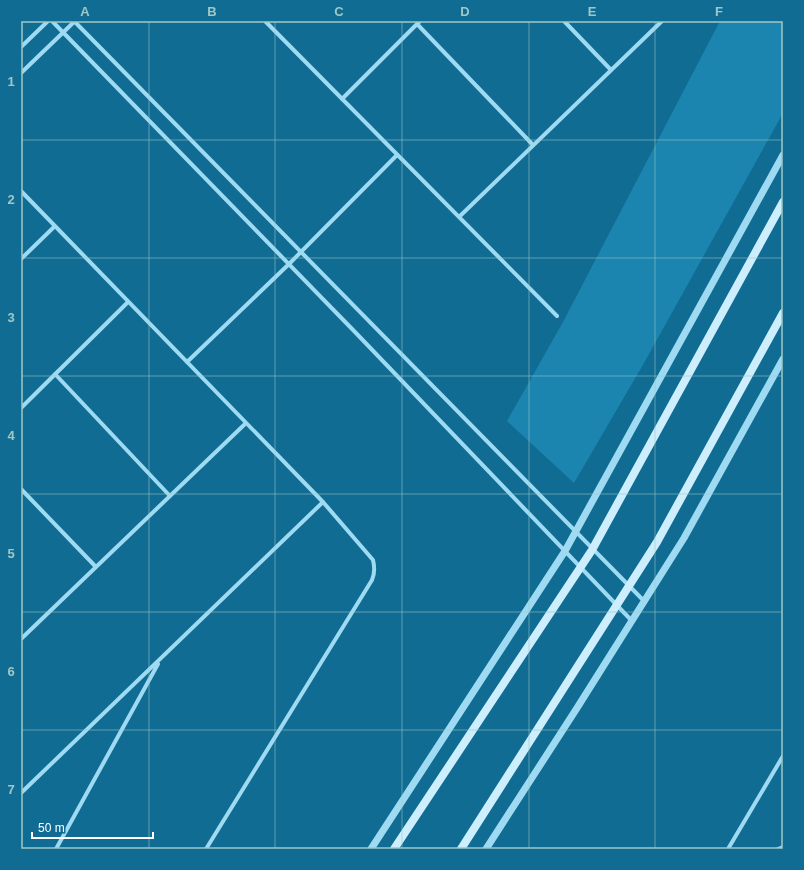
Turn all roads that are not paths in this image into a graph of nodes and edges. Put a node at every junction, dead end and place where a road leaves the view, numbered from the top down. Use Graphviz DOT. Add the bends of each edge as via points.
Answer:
graph roads {
  1 [pos="48,21"];
  2 [pos="52,21"];
  3 [pos="74,21"];
  4 [pos="564,21"];
  5 [pos="662,21"];
  6 [pos="269,22"];
  7 [pos="419,23"];
  8 [pos="63,33"];
  9 [pos="21,47"];
  10 [pos="611,70"];
  11 [pos="21,73"];
  12 [pos="342,99"];
  13 [pos="533,146"];
  14 [pos="783,154"];
  15 [pos="397,155"];
  16 [pos="21,191"];
  17 [pos="783,202"];
  18 [pos="459,217"];
  19 [pos="55,226"];
  20 [pos="301,252"];
  21 [pos="21,260"];
  22 [pos="289,264"];
  23 [pos="128,302"];
  24 [pos="783,313"];
  25 [pos="557,316"];
  26 [pos="783,359"];
  27 [pos="187,362"];
  28 [pos="55,374"];
  29 [pos="21,408"];
  30 [pos="246,423"];
  31 [pos="21,489"];
  32 [pos="170,496"];
  33 [pos="323,502"];
  34 [pos="575,532"];
  35 [pos="592,550"];
  36 [pos="565,551"];
  37 [pos="580,567"];
  38 [pos="96,568"];
  39 [pos="629,587"];
  40 [pos="644,602"];
  41 [pos="617,606"];
  42 [pos="632,621"];
  43 [pos="22,637"];
  44 [pos="160,659"];
  45 [pos="783,756"];
  46 [pos="21,793"];
  47 [pos="783,847"];
  48 [pos="56,849"];
  49 [pos="206,849"];
  50 [pos="371,849"];
  51 [pos="394,849"];
  52 [pos="461,849"];
  53 [pos="486,849"];
  54 [pos="728,849"];
  55 [pos="778,849"];
  1 -- 9 [label="street"];
  2 -- 8 [label="street"];
  3 -- 8 [label="street"];
  3 -- 20 [label="street"];
  4 -- 10 [label="street"];
  5 -- 10 [label="street"];
  6 -- 12 [label="street"];
  7 -- 12 [label="street"];
  7 -- 13 [label="street"];
  8 -- 11 [label="street"];
  8 -- 22 [label="street"];
  10 -- 13 [label="street"];
  12 -- 15 [label="street"];
  13 -- 18 [label="street"];
  14 -- 34 [label="street"];
  15 -- 18 [label="street"];
  15 -- 20 [label="street"];
  16 -- 19 [label="street"];
  17 -- 35 [label="main road"];
  18 -- 25 [label="street"];
  19 -- 21 [label="street"];
  19 -- 23 [label="street"];
  20 -- 22 [label="street"];
  20 -- 34 [label="street"];
  22 -- 27 [label="street"];
  22 -- 36 [label="street"];
  23 -- 27 [label="street"];
  23 -- 28 [label="street"];
  24 -- 39 [label="main road" via="657,542"];
  26 -- 40 [label="street" via="684,538"];
  27 -- 30 [label="street"];
  28 -- 29 [label="street"];
  28 -- 32 [label="street"];
  30 -- 32 [label="street"];
  30 -- 33 [label="street"];
  31 -- 38 [label="street"];
  32 -- 38 [label="street"];
  33 -- 44 [label="street"];
  33 -- 49 [label="street" via="372,560 375,572"];
  34 -- 35 [label="street"];
  34 -- 36 [label="street"];
  35 -- 37 [label="main road"];
  35 -- 39 [label="street"];
  36 -- 37 [label="street"];
  36 -- 50 [label="street"];
  37 -- 41 [label="street"];
  37 -- 51 [label="main road"];
  38 -- 43 [label="street"];
  39 -- 40 [label="street"];
  39 -- 41 [label="main road"];
  40 -- 42 [label="street"];
  41 -- 42 [label="street"];
  41 -- 52 [label="main road"];
  42 -- 53 [label="street"];
  44 -- 46 [label="street"];
  44 -- 48 [label="street"];
  45 -- 54 [label="street"];
  47 -- 55 [label="street"];
}
